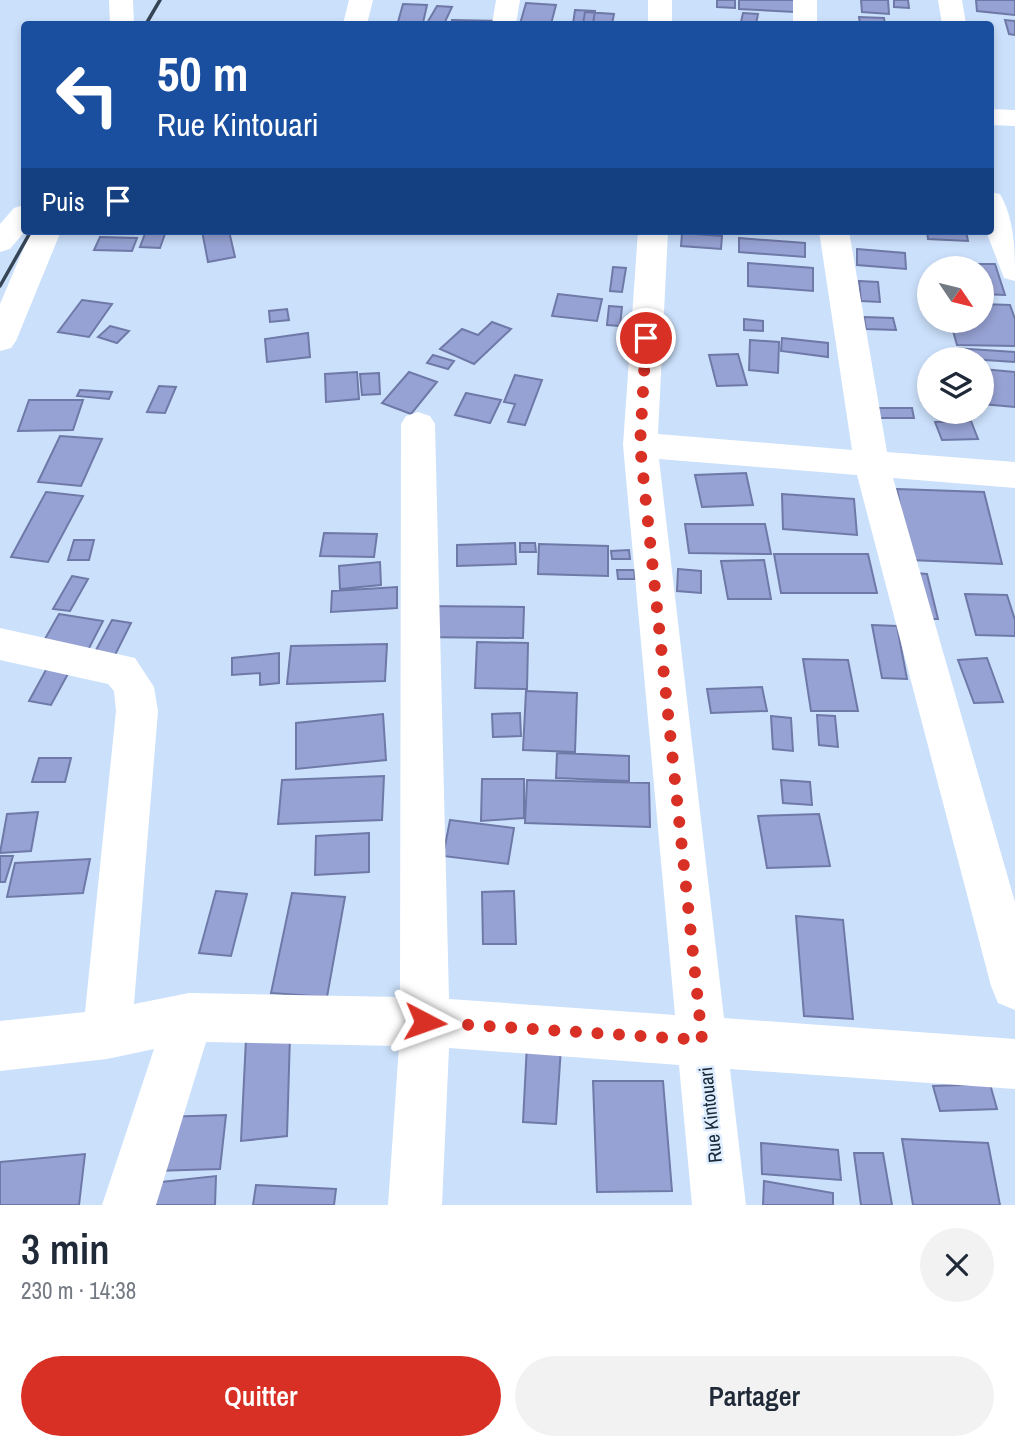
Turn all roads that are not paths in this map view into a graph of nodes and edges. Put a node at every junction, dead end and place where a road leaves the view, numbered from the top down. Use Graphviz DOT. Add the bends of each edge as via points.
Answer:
graph roads {
  1 [pos="121,0"];
  2 [pos="361,0"];
  3 [pos="508,0"];
  4 [pos="660,0"];
  5 [pos="805,0"];
  6 [pos="950,0"];
  7 [pos="122,21"];
  8 [pos="356,21"];
  9 [pos="504,21"];
  10 [pos="660,21"];
  11 [pos="805,21"];
  12 [pos="954,21"];
  13 [pos="994,117"];
  14 [pos="1015,118"];
  15 [pos="994,212"];
  16 [pos="21,218"];
  17 [pos="44,235"];
  18 [pos="653,235"];
  19 [pos="835,235"];
  20 [pos="0,243"];
  21 [pos="1015,272"];
  22 [pos="0,341"];
  23 [pos="418,424"];
  24 [pos="640,445"];
  25 [pos="871,463"];
  26 [pos="1015,475"];
  27 [pos="0,644"];
  28 [pos="1015,986"];
  29 [pos="189,1017"];
  30 [pos="425,1022"];
  31 [pos="107,1034"];
  32 [pos="702,1040"];
  33 [pos="0,1046"];
  34 [pos="1015,1064"];
  35 [pos="129,1205"];
  36 [pos="415,1205"];
  37 [pos="719,1205"];
  1 -- 7 [label="street"];
  2 -- 8 [label="street"];
  3 -- 9 [label="street"];
  4 -- 10 [label="street"];
  5 -- 11 [label="street"];
  6 -- 12 [label="street"];
  13 -- 14 [label="street"];
  15 -- 21 [label="street"];
  16 -- 20 [label="street"];
  17 -- 22 [label="street"];
  18 -- 24 [label="street, Rue Kintouari"];
  19 -- 25 [label="street"];
  23 -- 30 [label="street"];
  24 -- 25 [label="street"];
  24 -- 32 [label="street, Rue Kintouari"];
  25 -- 26 [label="street"];
  25 -- 28 [label="street"];
  27 -- 31 [label="street" via="121,670 134,687 137,711"];
  29 -- 30 [label="street"];
  29 -- 31 [label="street"];
  29 -- 35 [label="street"];
  30 -- 32 [label="street"];
  30 -- 36 [label="street"];
  31 -- 33 [label="street"];
  32 -- 34 [label="street"];
  32 -- 37 [label="street, Rue Kintouari"];
}
